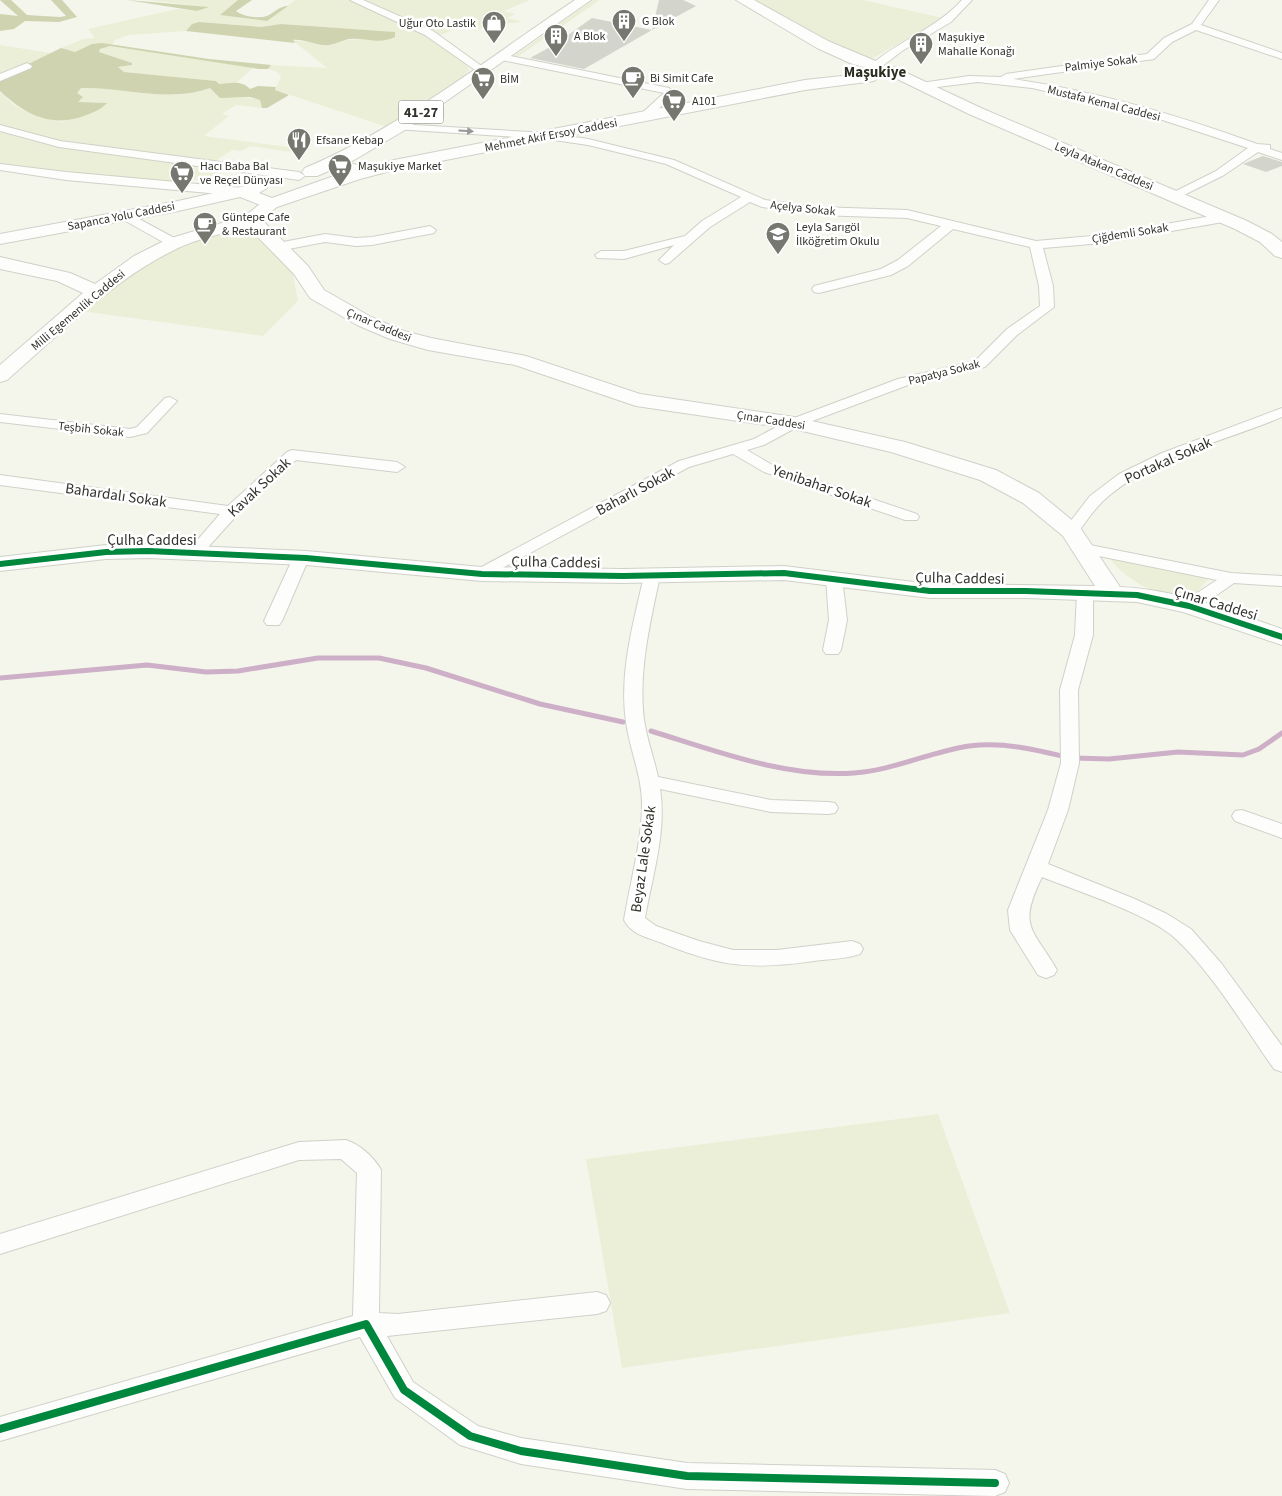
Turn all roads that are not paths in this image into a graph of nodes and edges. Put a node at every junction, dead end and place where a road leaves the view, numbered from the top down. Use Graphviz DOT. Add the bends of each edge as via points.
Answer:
graph roads {
  1 [pos="356,0"];
  2 [pos="584,0"];
  3 [pos="743,0"];
  4 [pos="967,0"];
  5 [pos="1214,0"];
  6 [pos="1195,26"];
  7 [pos="1282,56"];
  8 [pos="501,57"];
  9 [pos="27,66"];
  10 [pos="482,70"];
  11 [pos="876,70"];
  12 [pos="0,78"];
  13 [pos="995,80"];
  14 [pos="921,86"];
  15 [pos="645,116"];
  16 [pos="399,127"];
  17 [pos="0,128"];
  18 [pos="547,136"];
  19 [pos="1282,145"];
  20 [pos="1257,148"];
  21 [pos="1282,157"];
  22 [pos="336,162"];
  23 [pos="0,167"];
  24 [pos="367,171"];
  25 [pos="298,176"];
  26 [pos="242,192"];
  27 [pos="1174,196"];
  28 [pos="748,198"];
  29 [pos="270,204"];
  30 [pos="126,216"];
  31 [pos="1223,218"];
  32 [pos="251,220"];
  33 [pos="951,224"];
  34 [pos="430,230"];
  35 [pos="687,238"];
  36 [pos="0,239"];
  37 [pos="174,243"];
  38 [pos="1036,245"];
  39 [pos="278,246"];
  40 [pos="1282,252"];
  41 [pos="601,256"];
  42 [pos="665,260"];
  43 [pos="0,263"];
  44 [pos="819,289"];
  45 [pos="96,292"];
  46 [pos="0,376"];
  47 [pos="170,401"];
  48 [pos="1282,412"];
  49 [pos="0,418"];
  50 [pos="794,423"];
  51 [pos="736,450"];
  52 [pos="398,467"];
  53 [pos="0,480"];
  54 [pos="232,512"];
  55 [pos="911,517"];
  56 [pos="1071,531"];
  57 [pos="1085,550"];
  58 [pos="195,552"];
  59 [pos="301,558"];
  60 [pos="0,564"];
  61 [pos="482,574"];
  62 [pos="652,576"];
  63 [pos="834,578"];
  64 [pos="1231,578"];
  65 [pos="1282,581"];
  66 [pos="1085,593"];
  67 [pos="1112,594"];
  68 [pos="1189,606"];
  69 [pos="273,621"];
  70 [pos="1282,636"];
  71 [pos="832,650"];
  72 [pos="1070,758"];
  73 [pos="650,781"];
  74 [pos="828,808"];
  75 [pos="1242,816"];
  76 [pos="1282,831"];
  77 [pos="1037,867"];
  78 [pos="852,949"];
  79 [pos="1046,970"];
  80 [pos="1282,1063"];
  81 [pos="0,1244"];
  82 [pos="597,1304"];
  83 [pos="366,1324"];
  84 [pos="0,1429"];
  85 [pos="995,1482"];
  1 -- 10 [label="street" via="429,32"];
  2 -- 8 [label="main road, 41-27"];
  3 -- 11 [label="main road" via="847,58"];
  4 -- 11 [label="street" via="958,13"];
  5 -- 6 [label="street, Palmiye Sokak"];
  6 -- 7 [label="street"];
  6 -- 13 [label="street, Palmiye Sokak" via="1168,40 1150,57"];
  8 -- 10 [label="main road, 41-27"];
  8 -- 15 [label="street" via="669,91 668,96"];
  9 -- 12 [label="street"];
  10 -- 16 [label="main road, 41-27"];
  11 -- 14 [label="main road, Leyla Atakan Caddesi"];
  11 -- 15 [label="main road, Mehmet Akif Ersoy Caddesi"];
  13 -- 14 [label="street, Mustafa Kemal Caddesi"];
  13 -- 20 [label="street, Mustafa Kemal Caddesi" via="1110,102"];
  14 -- 27 [label="main road, Leyla Atakan Caddesi"];
  15 -- 18 [label="main road, Mehmet Akif Ersoy Caddesi"];
  16 -- 18 [label="street, Açelya Sokak, one-way"];
  16 -- 22 [label="main road, 41-27"];
  17 -- 25 [label="street" via="59,144"];
  18 -- 24 [label="main road, Mehmet Akif Ersoy Caddesi"];
  18 -- 28 [label="street, Açelya Sokak" via="604,145 655,158 701,174"];
  19 -- 20 [label="street"];
  20 -- 21 [label="street, Mustafa Kemal Caddesi"];
  20 -- 27 [label="street" via="1220,173"];
  22 -- 24 [label="street"];
  22 -- 25 [label="main road, 41-27"];
  23 -- 26 [label="street"];
  24 -- 29 [label="main road, Mehmet Akif Ersoy Caddesi"];
  25 -- 26 [label="main road, 41-27"];
  26 -- 29 [label="main road"];
  26 -- 30 [label="main road, Sapanca Yolu Caddesi / 41-27"];
  27 -- 31 [label="main road, Leyla Atakan Caddesi"];
  28 -- 33 [label="street, Açelya Sokak" via="791,208 901,214"];
  28 -- 35 [label="street"];
  29 -- 32 [label="main road, Milli Egemenlik Caddesi"];
  30 -- 36 [label="main road, Sapanca Yolu Caddesi / 41-27"];
  30 -- 37 [label="street"];
  31 -- 38 [label="street, Çiğdemli Sokak" via="1103,239"];
  31 -- 40 [label="main road, Leyla Atakan Caddesi" via="1266,238"];
  32 -- 37 [label="main road, Milli Egemenlik Caddesi"];
  32 -- 39 [label="main road, Çınar Caddesi"];
  33 -- 38 [label="street, Açelya Sokak"];
  33 -- 44 [label="street" via="903,263 886,272"];
  34 -- 39 [label="street" via="372,241 325,238"];
  35 -- 41 [label="street" via="624,255"];
  35 -- 42 [label="street"];
  37 -- 45 [label="main road, Milli Egemenlik Caddesi" via="141,260"];
  38 -- 50 [label="street, Papatya Sokak" via="1046,286 1047,307 1012,332 986,361 911,379"];
  39 -- 50 [label="main road, Çınar Caddesi" via="301,270 317,294 364,321 397,335 428,344 519,360 636,400"];
  43 -- 45 [label="main road" via="64,277"];
  45 -- 46 [label="main road, Milli Egemenlik Caddesi"];
  47 -- 49 [label="street, Teşbih Sokak" via="142,430 130,433"];
  48 -- 56 [label="street, Portakal Sokak" via="1160,460 1116,483 1098,498"];
  50 -- 51 [label="street, Baharlı Sokak" via="769,438"];
  50 -- 56 [label="main road, Çınar Caddesi" via="897,447 988,475 1031,498"];
  51 -- 55 [label="street, Yenibahar Sokak" via="769,469"];
  51 -- 61 [label="street, Baharlı Sokak" via="671,470"];
  52 -- 54 [label="street, Kavak Sokak" via="292,455"];
  53 -- 54 [label="street, Bahardalı Sokak"];
  54 -- 58 [label="street, Kavak Sokak"];
  56 -- 57 [label="main road, Çınar Caddesi"];
  57 -- 64 [label="street"];
  57 -- 67 [label="main road, Çınar Caddesi"];
  58 -- 59 [label="main road, Çulha Caddesi"];
  58 -- 60 [label="main road, Çulha Caddesi" via="123,551"];
  59 -- 61 [label="main road, Çulha Caddesi"];
  59 -- 69 [label="street"];
  61 -- 62 [label="main road, Çulha Caddesi"];
  62 -- 63 [label="main road, Çulha Caddesi" via="764,572"];
  62 -- 73 [label="street, Beyaz Lale Sokak" via="640,632 634,683 634,712"];
  63 -- 66 [label="main road, Çulha Caddesi" via="930,591"];
  63 -- 71 [label="street" via="838,620"];
  64 -- 65 [label="street"];
  64 -- 68 [label="street"];
  66 -- 67 [label="main road, Çulha Caddesi"];
  66 -- 72 [label="street" via="1084,635 1069,690"];
  67 -- 68 [label="main road, Çınar Caddesi" via="1137,595"];
  68 -- 70 [label="main road, Çınar Caddesi"];
  72 -- 77 [label="street" via="1058,810"];
  73 -- 74 [label="street" via="771,806"];
  73 -- 78 [label="street, Beyaz Lale Sokak" via="652,808 634,920 638,925 734,958"];
  75 -- 76 [label="street"];
  77 -- 79 [label="street" via="1016,915 1026,944"];
  77 -- 80 [label="street" via="1128,904 1184,934 1213,968"];
  81 -- 83 [label="street" via="299,1151 346,1149 369,1170"];
  82 -- 83 [label="street" via="398,1325"];
  83 -- 84 [label="street"];
  83 -- 85 [label="street" via="404,1390 470,1436 521,1451 687,1476"];
}
